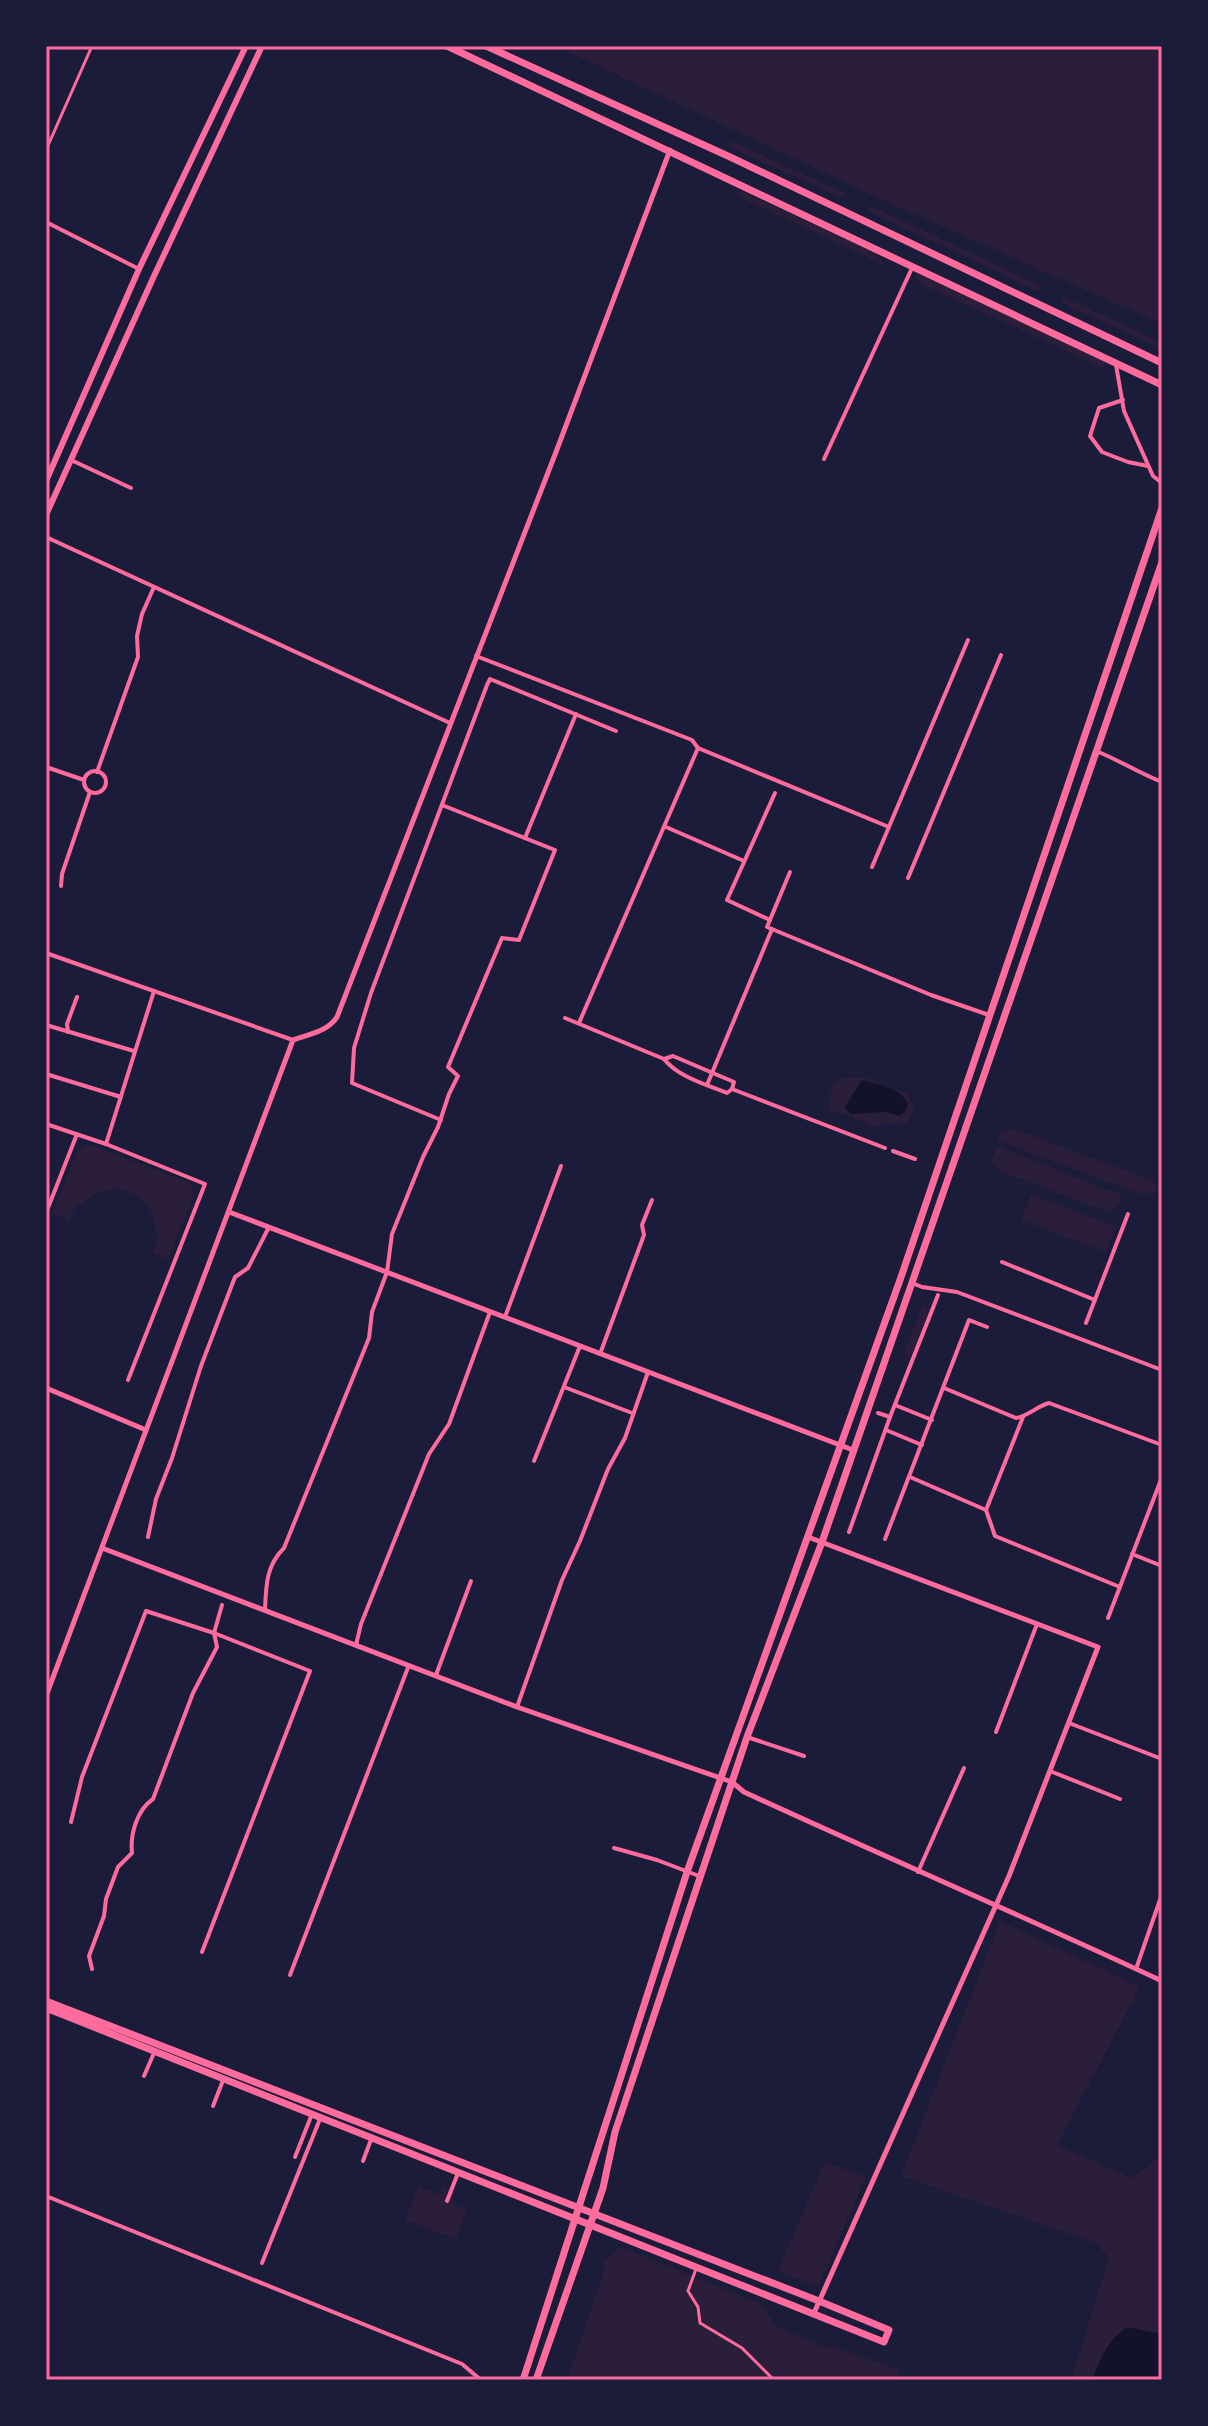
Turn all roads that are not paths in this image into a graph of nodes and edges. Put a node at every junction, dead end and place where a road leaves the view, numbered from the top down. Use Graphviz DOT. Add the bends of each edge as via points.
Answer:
graph roads {
  1 [pos="92,46"];
  2 [pos="246,46"];
  3 [pos="262,46"];
  4 [pos="447,46"];
  5 [pos="486,46"];
  6 [pos="46,150"];
  7 [pos="670,150"];
  8 [pos="46,222"];
  9 [pos="913,266"];
  10 [pos="139,269"];
  11 [pos="1116,362"];
  12 [pos="1162,363"];
  13 [pos="1162,385"];
  14 [pos="1123,400"];
  15 [pos="824,459"];
  16 [pos="71,460"];
  17 [pos="1148,466"];
  18 [pos="46,481"];
  19 [pos="1162,483"];
  20 [pos="131,488"];
  21 [pos="1162,508"];
  22 [pos="46,515"];
  23 [pos="46,537"];
  24 [pos="1162,562"];
  25 [pos="154,587"];
  26 [pos="968,640"];
  27 [pos="1001,655"];
  28 [pos="476,656"];
  29 [pos="576,714"];
  30 [pos="450,723"];
  31 [pos="616,731"];
  32 [pos="698,748"];
  33 [pos="1095,751"];
  34 [pos="46,767"];
  35 [pos="97,772"];
  36 [pos="84,780"];
  37 [pos="1162,782"];
  38 [pos="90,792"];
  39 [pos="775,793"];
  40 [pos="442,805"];
  41 [pos="665,827"];
  42 [pos="889,827"];
  43 [pos="525,838"];
  44 [pos="744,861"];
  45 [pos="872,867"];
  46 [pos="790,872"];
  47 [pos="908,878"];
  48 [pos="61,886"];
  49 [pos="770,920"];
  50 [pos="772,929"];
  51 [pos="46,953"];
  52 [pos="154,991"];
  53 [pos="77,997"];
  54 [pos="989,1015"];
  55 [pos="565,1018"];
  56 [pos="579,1023"];
  57 [pos="46,1025"];
  58 [pos="68,1032"];
  59 [pos="293,1040"];
  60 [pos="134,1051"];
  61 [pos="664,1059"];
  62 [pos="713,1072"];
  63 [pos="46,1074"];
  64 [pos="707,1085"];
  65 [pos="732,1089"];
  66 [pos="121,1097"];
  67 [pos="441,1120"];
  68 [pos="46,1124"];
  69 [pos="77,1134"];
  70 [pos="106,1144"];
  71 [pos="885,1148"];
  72 [pos="893,1151"];
  73 [pos="915,1159"];
  74 [pos="561,1166"];
  75 [pos="652,1200"];
  76 [pos="229,1212"];
  77 [pos="46,1213"];
  78 [pos="1128,1214"];
  79 [pos="269,1227"];
  80 [pos="1002,1262"];
  81 [pos="387,1272"];
  82 [pos="910,1283"];
  83 [pos="938,1295"];
  84 [pos="1095,1300"];
  85 [pos="490,1312"];
  86 [pos="505,1317"];
  87 [pos="1086,1323"];
  88 [pos="987,1327"];
  89 [pos="580,1346"];
  90 [pos="600,1354"];
  91 [pos="1162,1370"];
  92 [pos="648,1372"];
  93 [pos="128,1380"];
  94 [pos="564,1387"];
  95 [pos="46,1388"];
  96 [pos="944,1388"];
  97 [pos="895,1405"];
  98 [pos="634,1413"];
  99 [pos="878,1413"];
  100 [pos="890,1417"];
  101 [pos="1023,1417"];
  102 [pos="932,1420"];
  103 [pos="146,1430"];
  104 [pos="886,1430"];
  105 [pos="922,1445"];
  106 [pos="1162,1445"];
  107 [pos="842,1446"];
  108 [pos="853,1450"];
  109 [pos="534,1461"];
  110 [pos="910,1477"];
  111 [pos="1162,1477"];
  112 [pos="986,1510"];
  113 [pos="849,1532"];
  114 [pos="148,1537"];
  115 [pos="808,1537"];
  116 [pos="885,1539"];
  117 [pos="822,1542"];
  118 [pos="102,1548"];
  119 [pos="1132,1554"];
  120 [pos="1162,1566"];
  121 [pos="471,1581"];
  122 [pos="1120,1587"];
  123 [pos="222,1605"];
  124 [pos="265,1610"];
  125 [pos="1108,1618"];
  126 [pos="1037,1624"];
  127 [pos="214,1633"];
  128 [pos="356,1645"];
  129 [pos="409,1665"];
  130 [pos="436,1675"];
  131 [pos="46,1696"];
  132 [pos="517,1707"];
  133 [pos="1069,1723"];
  134 [pos="996,1732"];
  135 [pos="747,1737"];
  136 [pos="804,1756"];
  137 [pos="1162,1759"];
  138 [pos="964,1768"];
  139 [pos="1050,1771"];
  140 [pos="720,1778"];
  141 [pos="732,1782"];
  142 [pos="1120,1799"];
  143 [pos="71,1822"];
  144 [pos="614,1848"];
  145 [pos="687,1872"];
  146 [pos="918,1872"];
  147 [pos="701,1877"];
  148 [pos="1162,1894"];
  149 [pos="995,1904"];
  150 [pos="202,1952"];
  151 [pos="92,1969"];
  152 [pos="1136,1969"];
  153 [pos="290,1975"];
  154 [pos="1162,1981"];
  155 [pos="46,2001"];
  156 [pos="46,2008"];
  157 [pos="155,2051"];
  158 [pos="144,2076"];
  159 [pos="224,2078"];
  160 [pos="213,2106"];
  161 [pos="313,2114"];
  162 [pos="321,2117"];
  163 [pos="372,2137"];
  164 [pos="295,2157"];
  165 [pos="363,2161"];
  166 [pos="458,2171"];
  167 [pos="46,2196"];
  168 [pos="447,2201"];
  169 [pos="577,2207"];
  170 [pos="594,2213"];
  171 [pos="574,2218"];
  172 [pos="590,2223"];
  173 [pos="262,2263"];
  174 [pos="697,2267"];
  175 [pos="819,2301"];
  176 [pos="814,2313"];
  177 [pos="481,2380"];
  178 [pos="523,2380"];
  179 [pos="536,2380"];
  180 [pos="774,2380"];
  1 -- 6 [label="street"];
  2 -- 10 [label="main road"];
  3 -- 16 [label="main road"];
  4 -- 7 [label="main road"];
  5 -- 12 [label="main road"];
  7 -- 9 [label="main road"];
  7 -- 28 [label="street"];
  8 -- 10 [label="street"];
  9 -- 11 [label="main road"];
  9 -- 15 [label="street"];
  10 -- 18 [label="main road"];
  11 -- 13 [label="main road"];
  11 -- 14 [label="street"];
  14 -- 17 [label="street"];
  14 -- 17 [label="street" via="1099,408 1090,436 1102,452"];
  16 -- 20 [label="street"];
  16 -- 22 [label="main road"];
  17 -- 19 [label="street"];
  21 -- 54 [label="main road"];
  23 -- 25 [label="street"];
  24 -- 33 [label="main road"];
  25 -- 30 [label="street"];
  25 -- 35 [label="street" via="142,614 138,657"];
  26 -- 42 [label="street"];
  27 -- 47 [label="street"];
  28 -- 30 [label="street"];
  28 -- 32 [label="street" via="692,740"];
  29 -- 31 [label="street"];
  29 -- 40 [label="street" via="490,679"];
  29 -- 43 [label="street"];
  30 -- 59 [label="street" via="337,1017 319,1032"];
  32 -- 41 [label="street"];
  32 -- 42 [label="street"];
  33 -- 37 [label="street"];
  33 -- 82 [label="main road"];
  34 -- 36 [label="street"];
  35 -- 36 [label="street"];
  35 -- 38 [label="street" via="105,785 100,792"];
  36 -- 38 [label="street"];
  38 -- 48 [label="street"];
  39 -- 44 [label="street"];
  40 -- 43 [label="street"];
  40 -- 67 [label="street" via="371,993 354,1048 352,1083"];
  41 -- 44 [label="street"];
  41 -- 56 [label="street"];
  42 -- 45 [label="street"];
  43 -- 67 [label="street" via="555,850 519,940 502,938 497,949 448,1067 458,1076"];
  44 -- 49 [label="street" via="727,900"];
  46 -- 49 [label="street"];
  49 -- 50 [label="street" via="767,927"];
  50 -- 54 [label="street"];
  50 -- 62 [label="street"];
  51 -- 52 [label="street"];
  52 -- 59 [label="street"];
  52 -- 60 [label="street"];
  53 -- 58 [label="street"];
  54 -- 107 [label="main road"];
  55 -- 56 [label="street"];
  56 -- 61 [label="street"];
  57 -- 58 [label="street"];
  58 -- 60 [label="street"];
  59 -- 76 [label="street"];
  60 -- 66 [label="street"];
  61 -- 62 [label="street" via="673,1056"];
  61 -- 64 [label="street" via="671,1068"];
  62 -- 64 [label="street"];
  62 -- 65 [label="street" via="734,1082"];
  63 -- 66 [label="street"];
  64 -- 65 [label="street" via="727,1093"];
  65 -- 71 [label="street"];
  66 -- 70 [label="street"];
  67 -- 81 [label="street" via="392,1234"];
  68 -- 69 [label="street"];
  69 -- 70 [label="street"];
  69 -- 77 [label="street"];
  70 -- 93 [label="street" via="205,1184"];
  72 -- 73 [label="street"];
  74 -- 86 [label="street"];
  75 -- 90 [label="street"];
  76 -- 79 [label="street"];
  76 -- 103 [label="street"];
  78 -- 84 [label="street"];
  79 -- 81 [label="street"];
  79 -- 114 [label="street" via="248,1268 235,1277 156,1499"];
  80 -- 84 [label="street"];
  81 -- 85 [label="street"];
  81 -- 124 [label="street" via="369,1338 337,1419 284,1548 267,1573"];
  82 -- 91 [label="street" via="957,1292"];
  82 -- 108 [label="main road"];
  83 -- 97 [label="street"];
  84 -- 87 [label="street"];
  85 -- 86 [label="street"];
  85 -- 128 [label="street" via="449,1424 429,1454 374,1589"];
  86 -- 89 [label="street"];
  88 -- 96 [label="street" via="969,1320"];
  89 -- 90 [label="street"];
  89 -- 94 [label="street"];
  90 -- 92 [label="street"];
  92 -- 98 [label="street"];
  92 -- 107 [label="street"];
  94 -- 98 [label="street"];
  94 -- 109 [label="street"];
  95 -- 103 [label="street"];
  96 -- 101 [label="street"];
  96 -- 102 [label="street"];
  97 -- 100 [label="street"];
  97 -- 102 [label="street"];
  98 -- 132 [label="street" via="562,1580"];
  99 -- 100 [label="street"];
  100 -- 104 [label="street"];
  101 -- 106 [label="street" via="1049,1403"];
  101 -- 112 [label="street"];
  102 -- 105 [label="street"];
  103 -- 118 [label="street"];
  104 -- 105 [label="street"];
  104 -- 113 [label="street"];
  105 -- 110 [label="street"];
  107 -- 108 [label="street"];
  107 -- 115 [label="main road"];
  108 -- 117 [label="main road"];
  110 -- 112 [label="street"];
  110 -- 116 [label="street"];
  111 -- 119 [label="street"];
  112 -- 122 [label="street" via="995,1536"];
  115 -- 117 [label="street"];
  115 -- 140 [label="main road"];
  117 -- 126 [label="street"];
  117 -- 135 [label="main road"];
  118 -- 124 [label="street"];
  118 -- 131 [label="street"];
  119 -- 120 [label="street"];
  119 -- 122 [label="street"];
  121 -- 130 [label="street"];
  122 -- 125 [label="street"];
  123 -- 127 [label="street"];
  124 -- 128 [label="street"];
  126 -- 133 [label="street" via="1098,1647"];
  126 -- 134 [label="street"];
  127 -- 143 [label="street" via="146,1611 82,1777"];
  127 -- 150 [label="street" via="310,1671"];
  127 -- 151 [label="street" via="217,1647 193,1693 153,1799 144,1805 131,1838 132,1853 118,1867 106,1899 89,1956"];
  128 -- 129 [label="street"];
  129 -- 130 [label="street"];
  129 -- 153 [label="street"];
  130 -- 132 [label="street"];
  132 -- 140 [label="street"];
  133 -- 137 [label="street"];
  133 -- 139 [label="street"];
  135 -- 136 [label="street"];
  135 -- 141 [label="main road"];
  138 -- 146 [label="street"];
  139 -- 142 [label="street"];
  139 -- 149 [label="street"];
  140 -- 141 [label="street"];
  140 -- 145 [label="main road"];
  141 -- 146 [label="street"];
  141 -- 147 [label="main road"];
  144 -- 145 [label="street"];
  145 -- 147 [label="street"];
  145 -- 169 [label="main road"];
  146 -- 149 [label="street"];
  147 -- 170 [label="main road" via="615,2132"];
  148 -- 152 [label="street"];
  149 -- 152 [label="street"];
  149 -- 175 [label="street"];
  152 -- 154 [label="street"];
  155 -- 169 [label="main road"];
  156 -- 157 [label="main road"];
  157 -- 158 [label="street"];
  157 -- 159 [label="main road"];
  159 -- 160 [label="street"];
  159 -- 161 [label="main road"];
  161 -- 162 [label="main road"];
  161 -- 164 [label="street"];
  162 -- 163 [label="main road"];
  162 -- 173 [label="street"];
  163 -- 165 [label="street"];
  163 -- 166 [label="main road"];
  166 -- 168 [label="street"];
  166 -- 171 [label="main road"];
  167 -- 177 [label="street" via="462,2364"];
  169 -- 170 [label="main road"];
  169 -- 171 [label="main road"];
  170 -- 172 [label="main road"];
  170 -- 175 [label="main road"];
  171 -- 172 [label="main road"];
  171 -- 178 [label="main road"];
  172 -- 174 [label="main road"];
  172 -- 179 [label="main road"];
  174 -- 176 [label="main road"];
  174 -- 180 [label="street" via="688,2291 700,2323 742,2348"];
  175 -- 176 [label="street"];
  175 -- 176 [label="main road" via="889,2330 884,2342"];
}
